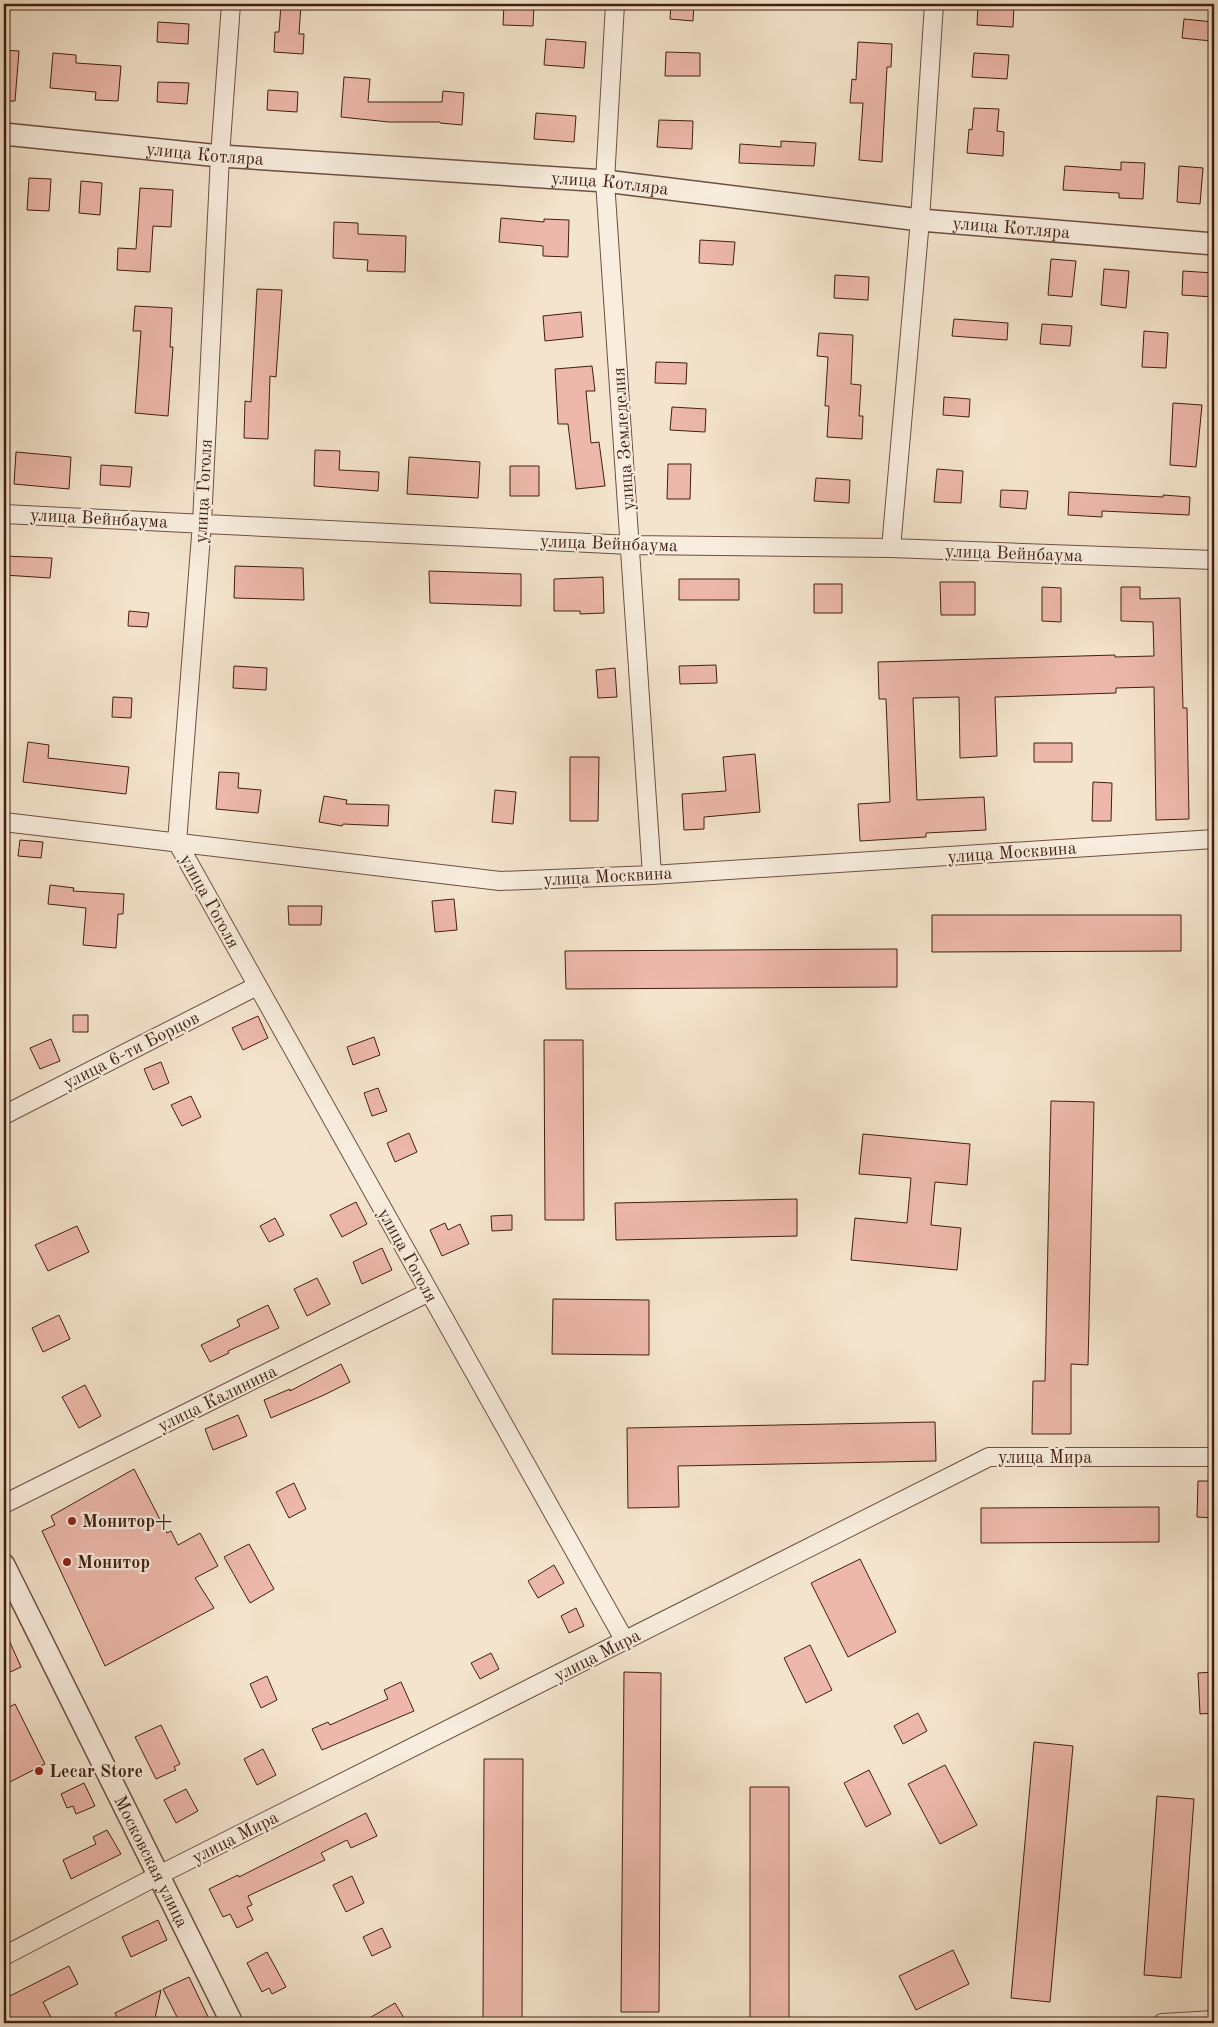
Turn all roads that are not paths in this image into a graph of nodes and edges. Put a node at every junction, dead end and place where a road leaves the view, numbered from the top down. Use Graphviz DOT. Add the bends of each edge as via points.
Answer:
graph roads {
  1 [pos="231,4"];
  2 [pos="615,4"];
  3 [pos="934,4"];
  4 [pos="4,134"];
  5 [pos="220,156"];
  6 [pos="606,182"];
  7 [pos="920,220"];
  8 [pos="1214,244"];
  9 [pos="4,514"];
  10 [pos="202,523"];
  11 [pos="630,545"];
  12 [pos="891,548"];
  13 [pos="1214,560"];
  14 [pos="4,822"];
  15 [pos="1214,839"];
  16 [pos="177,842"];
  17 [pos="652,875"];
  18 [pos="257,986"];
  19 [pos="4,1115"];
  20 [pos="429,1292"];
  21 [pos="1214,1457"];
  22 [pos="4,1504"];
  23 [pos="4,1565"];
  24 [pos="625,1641"];
  25 [pos="159,1875"];
  26 [pos="4,1956"];
  27 [pos="1214,2020"];
  28 [pos="232,2023"];
  29 [pos="1162,2023"];
  1 -- 5 [label="street, улица Гоголя"];
  2 -- 6 [label="street, улица Земледелия"];
  3 -- 7 [label="street"];
  4 -- 5 [label="street, улица Котляра"];
  5 -- 6 [label="street, улица Котляра"];
  5 -- 10 [label="street, улица Гоголя"];
  6 -- 7 [label="street, улица Котляра"];
  6 -- 11 [label="street, улица Земледелия"];
  7 -- 8 [label="street, улица Котляра"];
  7 -- 12 [label="street"];
  9 -- 10 [label="street, улица Вейнбаума"];
  10 -- 11 [label="street, улица Вейнбаума"];
  10 -- 16 [label="street, улица Гоголя"];
  11 -- 12 [label="street, улица Вейнбаума"];
  11 -- 17 [label="street, улица Земледелия"];
  12 -- 13 [label="street, улица Вейнбаума"];
  14 -- 16 [label="street, улица Москвина"];
  15 -- 17 [label="street, улица Москвина"];
  16 -- 17 [label="street, улица Москвина" via="500,881"];
  16 -- 18 [label="street, улица Гоголя"];
  18 -- 19 [label="street, улица 6-ти Борцов"];
  18 -- 20 [label="street, улица Гоголя"];
  20 -- 22 [label="street, улица Калинина"];
  20 -- 24 [label="street, улица Гоголя"];
  21 -- 24 [label="street, улица Мира" via="989,1457"];
  23 -- 25 [label="street, Московская улица"];
  24 -- 25 [label="street, улица Мира"];
  25 -- 26 [label="street, улица Мира"];
  25 -- 28 [label="street, Московская улица"];
  27 -- 29 [label="street"];
}
